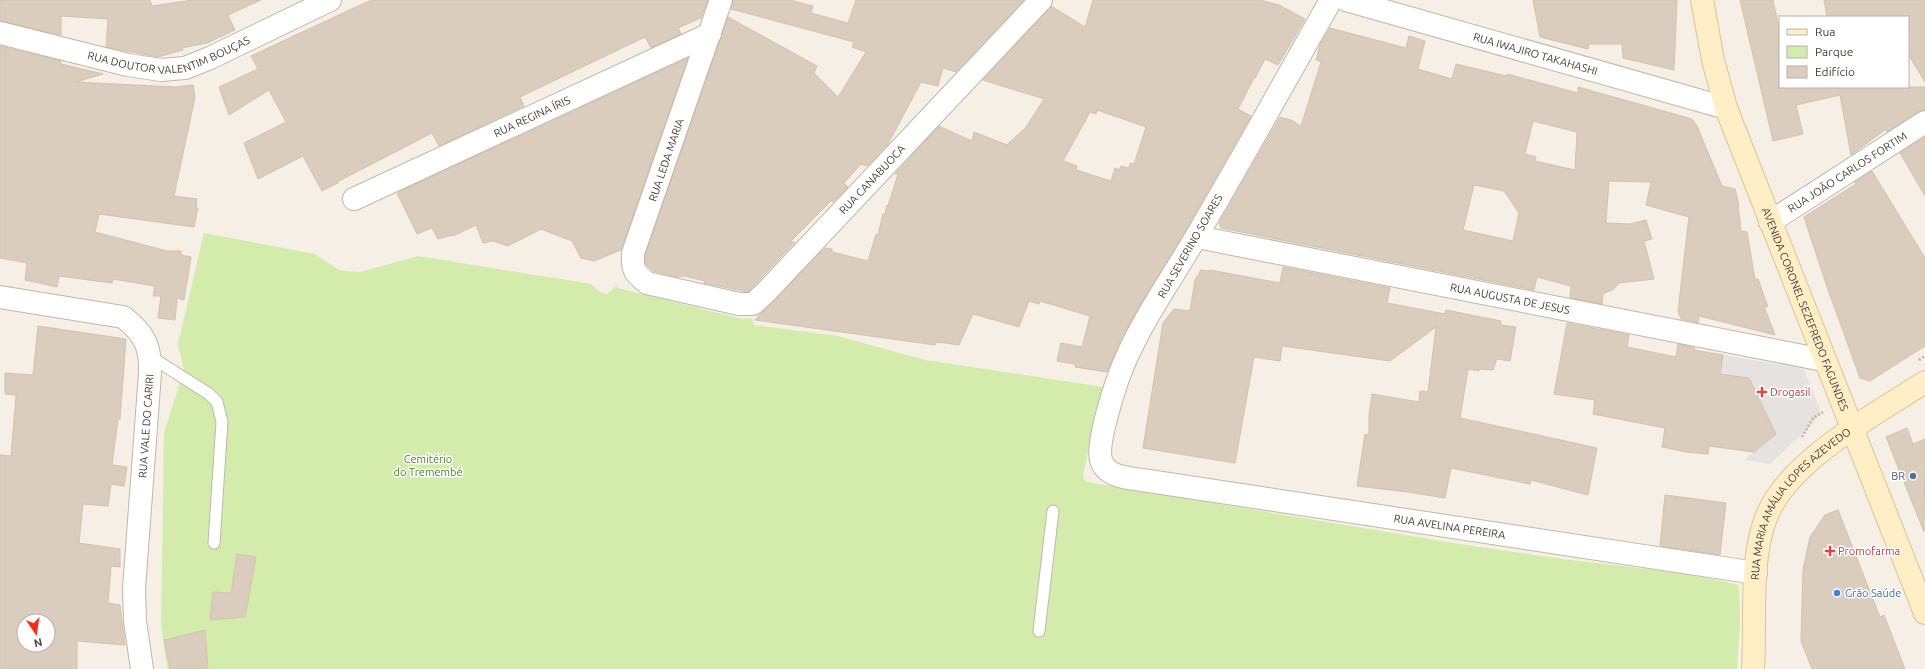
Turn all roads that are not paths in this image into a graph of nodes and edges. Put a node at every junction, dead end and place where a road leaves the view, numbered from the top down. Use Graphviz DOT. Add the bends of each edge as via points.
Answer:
graph roads {
  1 [pos="330,0"];
  2 [pos="721,0"];
  3 [pos="1041,0"];
  4 [pos="1331,0"];
  5 [pos="1346,0"];
  6 [pos="1702,0"];
  7 [pos="310,5"];
  8 [pos="0,33"];
  9 [pos="710,34"];
  10 [pos="1726,108"];
  11 [pos="1925,122"];
  12 [pos="354,199"];
  13 [pos="1770,222"];
  14 [pos="1196,237"];
  15 [pos="680,291"];
  16 [pos="0,298"];
  17 [pos="151,358"];
  18 [pos="1824,360"];
  19 [pos="1925,382"];
  20 [pos="1852,429"];
  21 [pos="1142,480"];
  22 [pos="1054,511"];
  23 [pos="214,543"];
  24 [pos="1756,573"];
  25 [pos="1925,613"];
  26 [pos="1039,631"];
  27 [pos="142,669"];
  28 [pos="1753,669"];
  1 -- 7 [label="street, RUA DOUTOR VALENTIM BOUÇAS"];
  2 -- 9 [label="street, RUA LEDA MARIA"];
  3 -- 15 [label="street, RUA CANABUOCA" via="753,304 739,304"];
  4 -- 14 [label="street, RUA SEVERINO SOARES"];
  5 -- 10 [label="street, RUA IWAJIRO TAKAHASHI"];
  6 -- 10 [label="main road, AVENIDA CORONEL SEZEFREDO FAGUNDES" via="1713,60"];
  7 -- 8 [label="street, RUA DOUTOR VALENTIM BOUÇAS" via="210,58 184,68 161,70 128,65"];
  9 -- 12 [label="street, RUA REGINA ÍRIS"];
  9 -- 15 [label="street, RUA LEDA MARIA" via="633,253 633,266 637,276 647,283"];
  10 -- 13 [label="main road, AVENIDA CORONEL SEZEFREDO FAGUNDES"];
  11 -- 13 [label="street, RUA JOÃO CARLOS FORTIM"];
  13 -- 18 [label="main road, AVENIDA CORONEL SEZEFREDO FAGUNDES"];
  14 -- 18 [label="street, RUA AUGUSTA DE JESUS"];
  14 -- 21 [label="street, RUA SEVERINO SOARES" via="1125,361 1105,424 1101,460 1108,471 1122,477"];
  16 -- 17 [label="street, RUA VALE DO CARIRI" via="123,317 137,328 147,344"];
  17 -- 23 [label="lane" via="209,394 221,411"];
  17 -- 27 [label="street, RUA VALE DO CARIRI" via="134,590 135,620"];
  18 -- 20 [label="main road, AVENIDA CORONEL SEZEFREDO FAGUNDES"];
  19 -- 20 [label="main road, RUA MARIA AMÁLIA LOPES AZEVEDO"];
  20 -- 24 [label="main road, RUA MARIA AMÁLIA LOPES AZEVEDO" via="1801,469 1779,494 1766,518"];
  20 -- 25 [label="main road, AVENIDA CORONEL SEZEFREDO FAGUNDES"];
  21 -- 24 [label="street, RUA AVELINA PEREIRA"];
  22 -- 26 [label="lane"];
  24 -- 28 [label="main road, RUA MARIA AMÁLIA LOPES AZEVEDO"];
}
